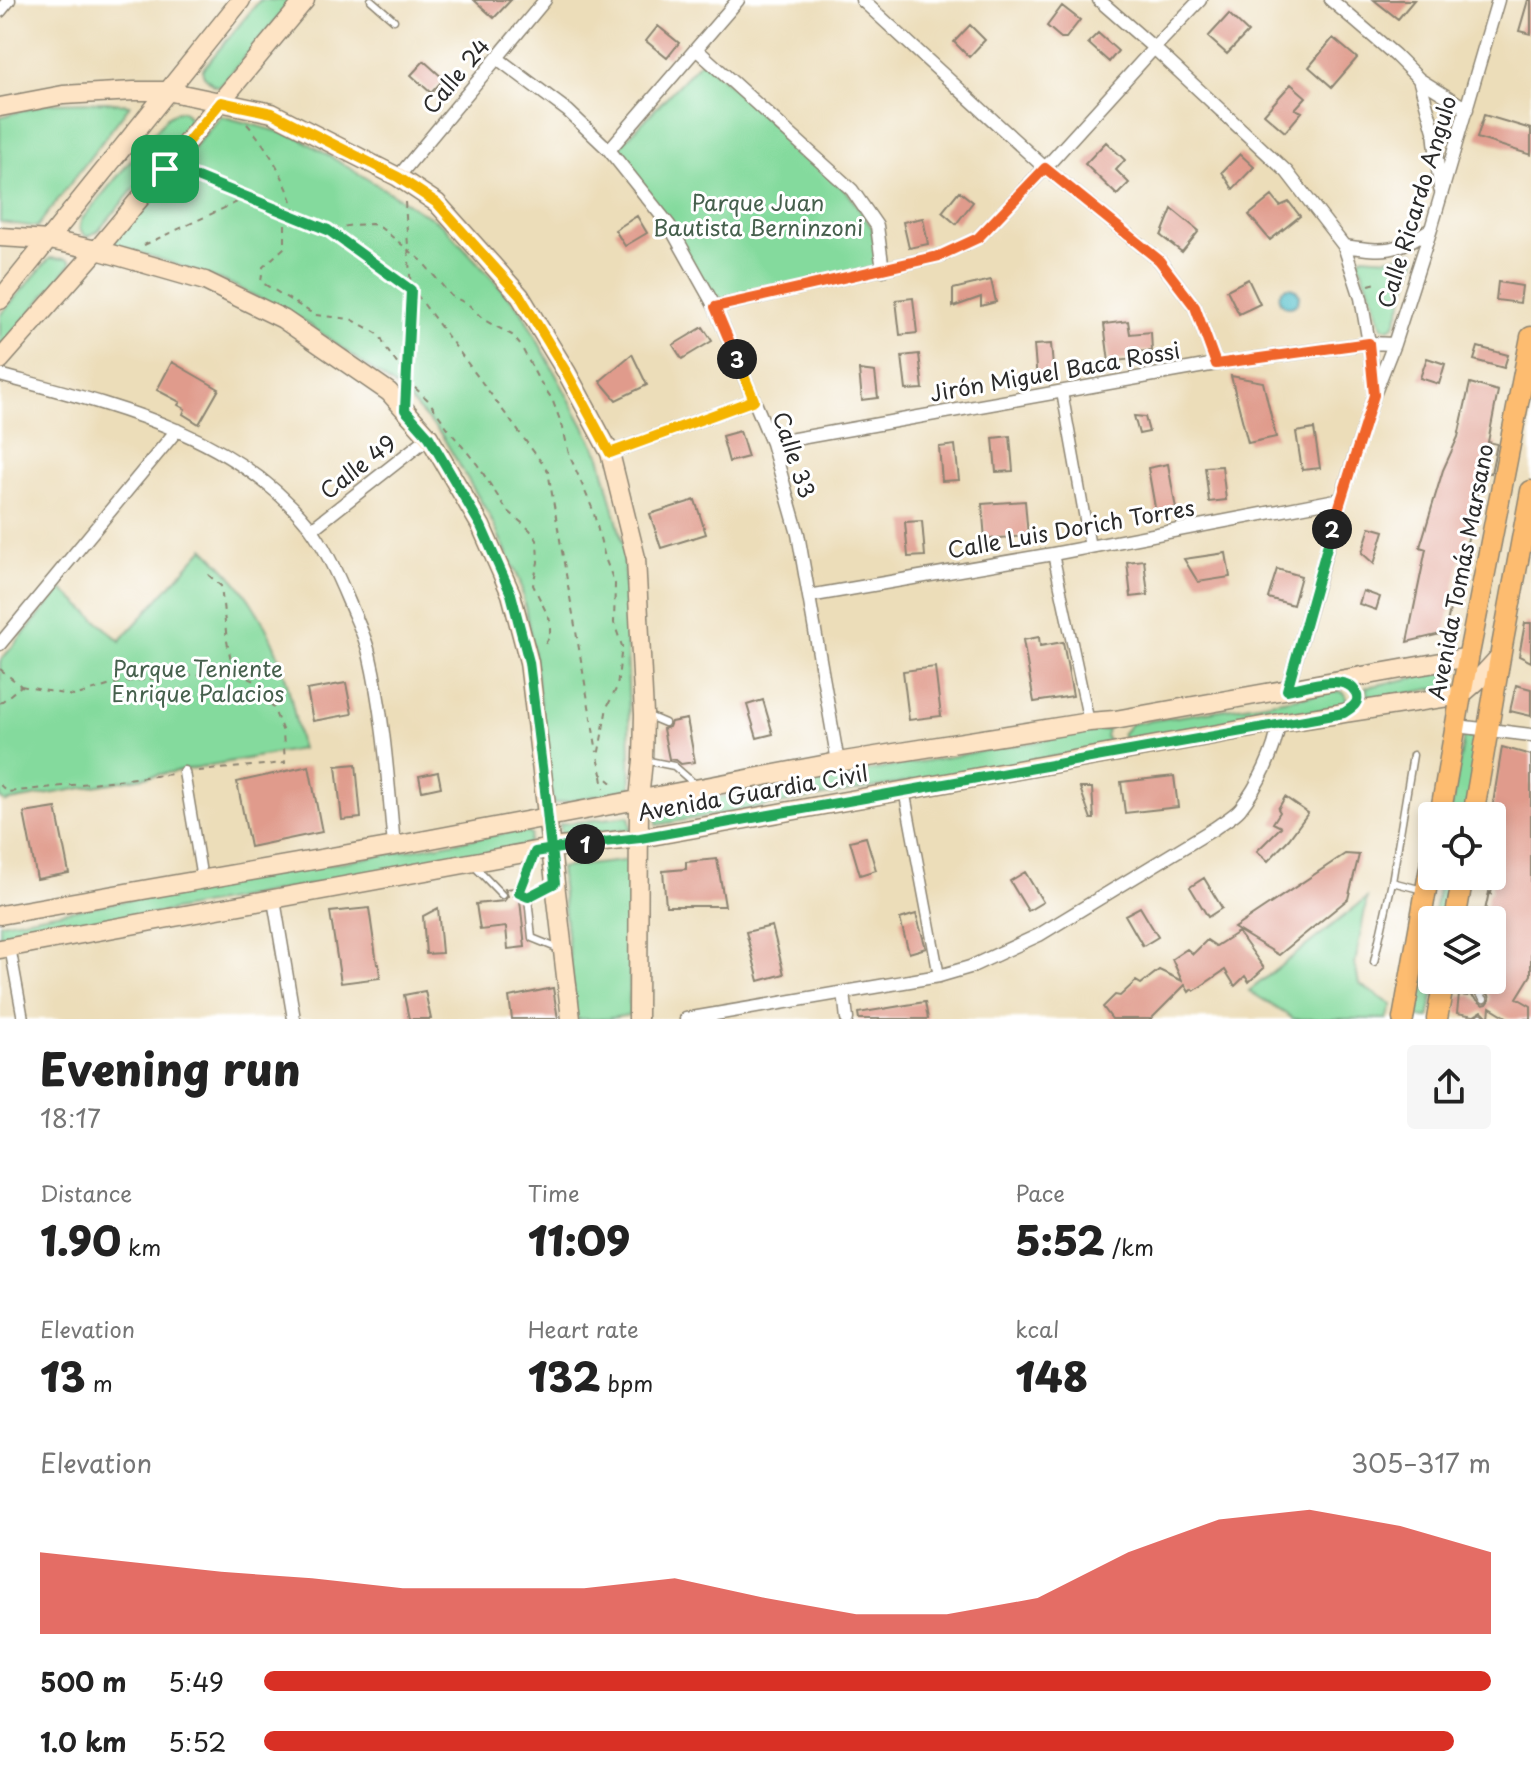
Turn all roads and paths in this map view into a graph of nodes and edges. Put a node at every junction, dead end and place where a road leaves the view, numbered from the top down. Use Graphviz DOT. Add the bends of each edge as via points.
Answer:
graph roads {
  1 [pos="9,0"];
  2 [pos="241,0"];
  3 [pos="305,0"];
  4 [pos="371,0"];
  5 [pos="545,0"];
  6 [pos="738,0"];
  7 [pos="862,0"];
  8 [pos="1099,0"];
  9 [pos="1200,0"];
  10 [pos="1331,0"];
  11 [pos="1498,0"];
  12 [pos="0,11"];
  13 [pos="394,20"];
  14 [pos="1154,48"];
  15 [pos="696,49"];
  16 [pos="497,58"];
  17 [pos="1419,79"];
  18 [pos="167,91"];
  19 [pos="221,102"];
  20 [pos="0,107"];
  21 [pos="1467,109"];
  22 [pos="609,150"];
  23 [pos="1045,168"];
  24 [pos="165,169"];
  25 [pos="401,179"];
  26 [pos="1441,196"];
  27 [pos="248,197"];
  28 [pos="298,217"];
  29 [pos="1431,229"];
  30 [pos="328,230"];
  31 [pos="0,237"];
  32 [pos="50,240"];
  33 [pos="1344,246"];
  34 [pos="97,250"];
  35 [pos="410,251"];
  36 [pos="119,257"];
  37 [pos="883,270"];
  38 [pos="1380,282"];
  39 [pos="1369,285"];
  40 [pos="411,290"];
  41 [pos="0,300"];
  42 [pos="715,307"];
  43 [pos="1531,337"];
  44 [pos="1369,343"];
  45 [pos="1394,344"];
  46 [pos="0,360"];
  47 [pos="1216,364"];
  48 [pos="0,375"];
  49 [pos="1062,392"];
  50 [pos="1374,395"];
  51 [pos="754,400"];
  52 [pos="405,410"];
  53 [pos="177,430"];
  54 [pos="429,437"];
  55 [pos="772,443"];
  56 [pos="610,453"];
  57 [pos="1531,491"];
  58 [pos="1341,499"];
  59 [pos="312,529"];
  60 [pos="1090,547"];
  61 [pos="1053,554"];
  62 [pos="205,572"];
  63 [pos="809,596"];
  64 [pos="0,644"];
  65 [pos="1500,656"];
  66 [pos="1469,657"];
  67 [pos="0,669"];
  68 [pos="233,671"];
  69 [pos="1332,682"];
  70 [pos="21,686"];
  71 [pos="1287,690"];
  72 [pos="1461,695"];
  73 [pos="0,703"];
  74 [pos="1344,713"];
  75 [pos="644,714"];
  76 [pos="1115,720"];
  77 [pos="1089,722"];
  78 [pos="665,723"];
  79 [pos="1279,723"];
  80 [pos="1457,726"];
  81 [pos="1489,729"];
  82 [pos="1531,735"];
  83 [pos="1123,751"];
  84 [pos="1413,755"];
  85 [pos="598,757"];
  86 [pos="643,760"];
  87 [pos="838,762"];
  88 [pos="184,772"];
  89 [pos="0,785"];
  90 [pos="614,786"];
  91 [pos="700,788"];
  92 [pos="904,790"];
  93 [pos="639,800"];
  94 [pos="1443,802"];
  95 [pos="1476,802"];
  96 [pos="547,817"];
  97 [pos="640,838"];
  98 [pos="394,846"];
  99 [pos="543,850"];
  100 [pos="471,863"];
  101 [pos="202,879"];
  102 [pos="1392,882"];
  103 [pos="555,883"];
  104 [pos="1418,888"];
  105 [pos="1426,890"];
  106 [pos="502,895"];
  107 [pos="528,897"];
  108 [pos="274,900"];
  109 [pos="0,915"];
  110 [pos="5,948"];
  111 [pos="563,950"];
  112 [pos="1374,962"];
  113 [pos="939,976"];
  114 [pos="844,992"];
  115 [pos="1441,994"];
  116 [pos="1480,994"];
  117 [pos="1484,999"];
  118 [pos="23,1019"];
  119 [pos="294,1019"];
  120 [pos="571,1019"];
  121 [pos="638,1019"];
  122 [pos="686,1019"];
  123 [pos="847,1019"];
  124 [pos="1403,1019"];
  125 [pos="1437,1019"];
  1 -- 12 [label="street"];
  2 -- 18 [label="main road"];
  3 -- 19 [label="main road"];
  4 -- 13 [label="lane"];
  5 -- 16 [label="street, Calle 24"];
  6 -- 15 [label="street"];
  7 -- 23 [label="street"];
  8 -- 14 [label="street"];
  9 -- 14 [label="street"];
  10 -- 17 [label="street"];
  11 -- 21 [label="street, Calle Ricardo Angulo"];
  14 -- 23 [label="street"];
  14 -- 33 [label="street" via="1287,172"];
  15 -- 22 [label="street"];
  15 -- 37 [label="street" via="852,190 877,226"];
  16 -- 22 [label="street, Calle 33" via="568,111"];
  16 -- 25 [label="street, Calle 24"];
  17 -- 21 [label="street"];
  17 -- 26 [label="street" via="1434,131"];
  18 -- 19 [label="main road"];
  18 -- 20 [label="main road" via="63,95"];
  18 -- 32 [label="main road"];
  19 -- 24 [label="main road"];
  19 -- 25 [label="main road" via="272,113"];
  19 -- 28 [label="path" via="266,148"];
  21 -- 26 [label="street, Calle Ricardo Angulo"];
  22 -- 42 [label="street, Calle 33" via="669,225"];
  23 -- 37 [label="street" via="978,238 939,256"];
  23 -- 47 [label="street" via="1159,260 1195,307"];
  24 -- 27 [label="path"];
  24 -- 34 [label="main road"];
  25 -- 35 [label="path"];
  25 -- 56 [label="main road" via="437,203 520,296"];
  26 -- 29 [label="street, Calle Ricardo Angulo"];
  27 -- 28 [label="path"];
  27 -- 36 [label="path"];
  28 -- 30 [label="path"];
  29 -- 33 [label="street" via="1393,249"];
  29 -- 45 [label="street, Calle Ricardo Angulo"];
  30 -- 35 [label="path" via="372,224"];
  30 -- 40 [label="path"];
  31 -- 32 [label="main road"];
  32 -- 34 [label="main road"];
  32 -- 41 [label="main road"];
  33 -- 44 [label="street"];
  34 -- 36 [label="main road"];
  34 -- 46 [label="main road"];
  35 -- 40 [label="path"];
  35 -- 85 [label="path" via="451,296 512,335 552,399 563,428 615,584 614,623 622,646"];
  36 -- 52 [label="main road" via="205,281 283,319 389,392"];
  37 -- 42 [label="street"];
  38 -- 39 [label="path"];
  40 -- 52 [label="path"];
  40 -- 85 [label="path" via="548,471"];
  42 -- 51 [label="street, Calle 33"];
  43 -- 66 [label="main road, Avenida Tomás Marsano"];
  44 -- 45 [label="street, Jirón Miguel Baca Rossi"];
  44 -- 47 [label="street, Jirón Miguel Baca Rossi"];
  44 -- 50 [label="street"];
  45 -- 50 [label="street, Calle Ricardo Angulo"];
  47 -- 49 [label="street, Jirón Miguel Baca Rossi"];
  48 -- 53 [label="street" via="126,409"];
  49 -- 55 [label="street, Jirón Miguel Baca Rossi"];
  49 -- 60 [label="street"];
  50 -- 58 [label="street, Calle Ricardo Angulo"];
  51 -- 55 [label="street, Calle 33"];
  51 -- 56 [label="street"];
  52 -- 54 [label="main road"];
  53 -- 59 [label="street" via="229,456 281,496"];
  53 -- 64 [label="street"];
  54 -- 59 [label="street, Calle 49"];
  54 -- 96 [label="main road" via="481,526 511,594 529,662"];
  55 -- 63 [label="street, Calle 33"];
  56 -- 75 [label="main road" via="636,558"];
  57 -- 65 [label="main road"];
  58 -- 60 [label="street, Calle Luis Dorich Torres"];
  58 -- 71 [label="street, Calle Ricardo Angulo"];
  59 -- 98 [label="street" via="369,651"];
  60 -- 61 [label="street, Calle Luis Dorich Torres"];
  61 -- 63 [label="street, Calle Luis Dorich Torres"];
  61 -- 77 [label="street"];
  62 -- 68 [label="path" via="221,586"];
  63 -- 87 [label="street, Calle 33"];
  65 -- 72 [label="main road"];
  65 -- 81 [label="main road"];
  66 -- 69 [label="main road, Avenida Guardia Civil"];
  66 -- 72 [label="main road, Avenida Tomás Marsano"];
  67 -- 70 [label="path"];
  68 -- 70 [label="path" via="121,682 74,696"];
  68 -- 88 [label="path" via="264,685 283,732 285,763"];
  69 -- 71 [label="main road, Avenida Guardia Civil"];
  69 -- 74 [label="main road" via="1348,683 1357,694 1357,703"];
  70 -- 73 [label="path"];
  71 -- 76 [label="main road, Avenida Guardia Civil"];
  72 -- 74 [label="main road, Avenida Guardia Civil"];
  72 -- 80 [label="main road, Avenida Tomás Marsano"];
  74 -- 79 [label="main road, Avenida Guardia Civil"];
  75 -- 78 [label="lane"];
  75 -- 86 [label="main road"];
  76 -- 77 [label="main road, Avenida Guardia Civil"];
  76 -- 83 [label="main road" via="1112,738"];
  77 -- 87 [label="main road, Avenida Guardia Civil"];
  79 -- 83 [label="main road, Avenida Guardia Civil"];
  79 -- 113 [label="street" via="1265,767 1239,811 1039,935"];
  80 -- 81 [label="street"];
  80 -- 94 [label="main road, Avenida Tomás Marsano"];
  81 -- 82 [label="street"];
  81 -- 95 [label="main road"];
  83 -- 92 [label="main road, Avenida Guardia Civil"];
  84 -- 102 [label="lane"];
  85 -- 90 [label="path" via="602,774"];
  86 -- 91 [label="lane" via="674,766"];
  86 -- 93 [label="main road"];
  87 -- 91 [label="main road, Avenida Guardia Civil"];
  88 -- 89 [label="path" via="8,792"];
  88 -- 101 [label="street"];
  91 -- 93 [label="main road, Avenida Guardia Civil"];
  92 -- 97 [label="main road, Avenida Guardia Civil"];
  92 -- 113 [label="street"];
  93 -- 96 [label="main road, Avenida Guardia Civil"];
  93 -- 97 [label="main road"];
  96 -- 98 [label="main road, Avenida Guardia Civil"];
  96 -- 99 [label="main road"];
  97 -- 99 [label="main road, Avenida Guardia Civil"];
  97 -- 121 [label="main road"];
  98 -- 101 [label="main road, Avenida Guardia Civil"];
  99 -- 100 [label="main road, Avenida Guardia Civil"];
  99 -- 103 [label="main road"];
  99 -- 107 [label="lane" via="519,893"];
  100 -- 106 [label="lane"];
  100 -- 108 [label="main road, Avenida Guardia Civil"];
  101 -- 109 [label="main road, Avenida Guardia Civil"];
  102 -- 104 [label="lane"];
  102 -- 112 [label="lane"];
  103 -- 107 [label="lane"];
  103 -- 111 [label="main road"];
  105 -- 124 [label="main road"];
  107 -- 111 [label="lane" via="532,938"];
  108 -- 110 [label="main road, Avenida Guardia Civil"];
  108 -- 119 [label="street"];
  110 -- 118 [label="street"];
  111 -- 120 [label="main road"];
  113 -- 114 [label="street"];
  114 -- 122 [label="street"];
  114 -- 123 [label="street"];
  115 -- 125 [label="main road"];
  116 -- 117 [label="lane"];
}
